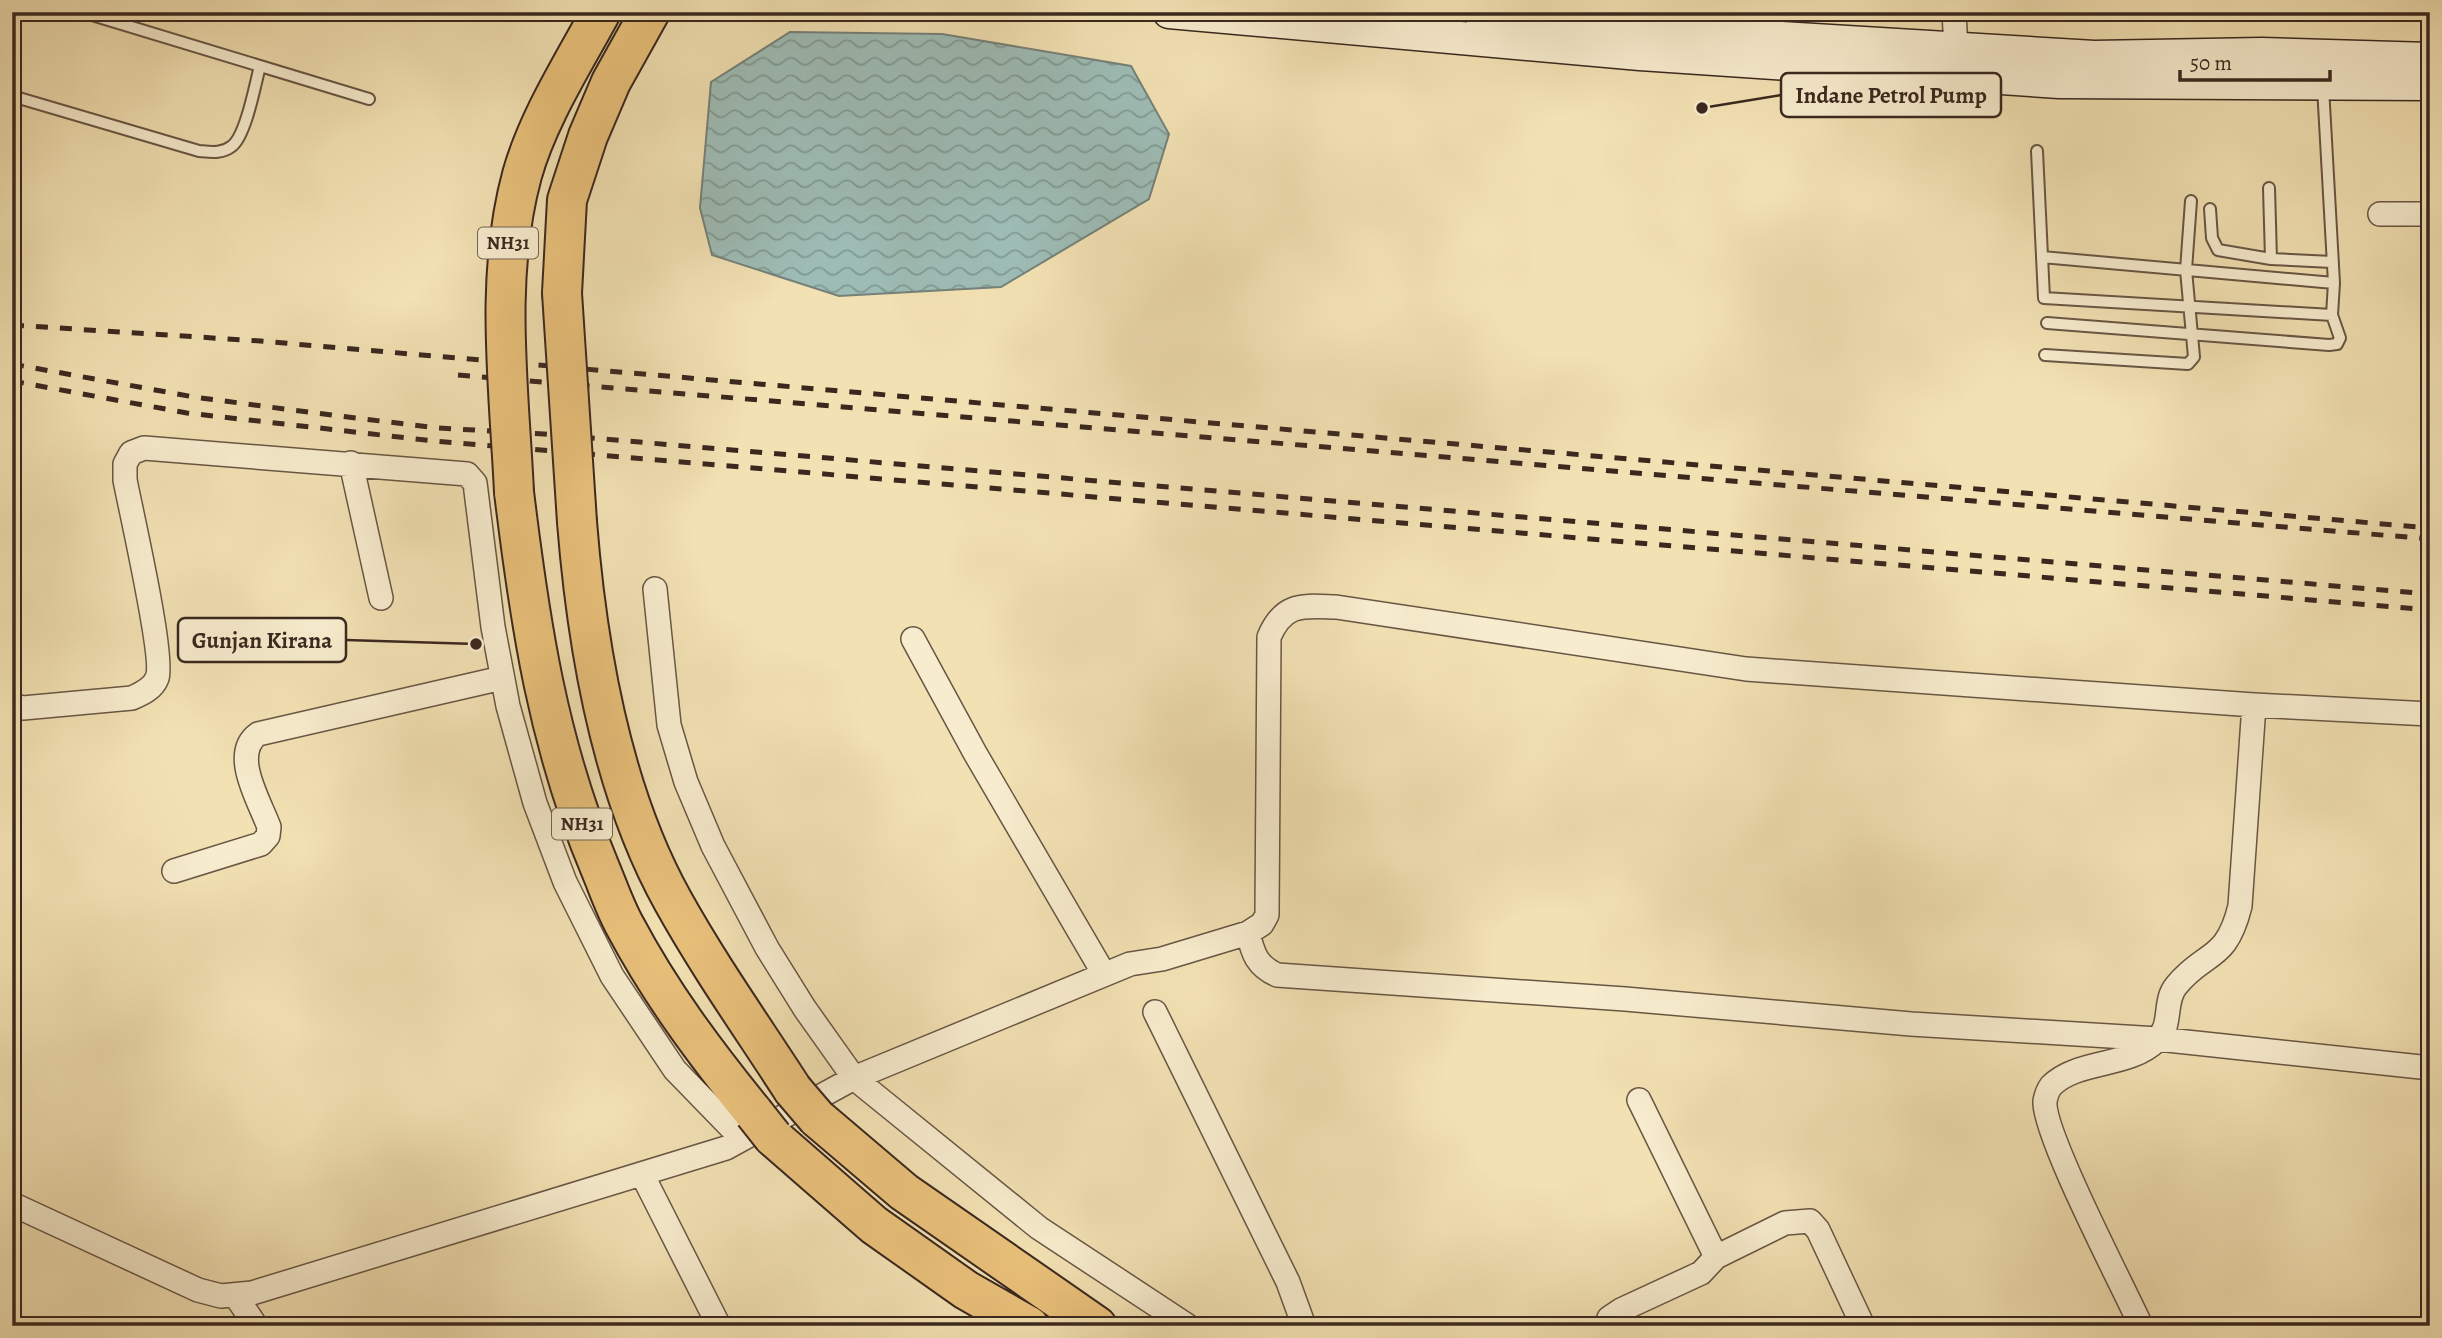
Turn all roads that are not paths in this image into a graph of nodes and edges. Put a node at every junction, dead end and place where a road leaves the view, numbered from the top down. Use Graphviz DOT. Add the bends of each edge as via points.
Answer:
graph roads {
  1 [pos="82,12"];
  2 [pos="601,12"];
  3 [pos="650,12"];
  4 [pos="1168,12"];
  5 [pos="1479,12"];
  6 [pos="1954,12"];
  7 [pos="1563,16"];
  8 [pos="1956,49"];
  9 [pos="1765,50"];
  10 [pos="2430,59"];
  11 [pos="260,66"];
  12 [pos="2322,70"];
  13 [pos="2430,84"];
  14 [pos="12,96"];
  15 [pos="369,99"];
  16 [pos="2037,151"];
  17 [pos="2269,188"];
  18 [pos="2190,201"];
  19 [pos="2210,209"];
  20 [pos="2380,214"];
  21 [pos="2430,214"];
  22 [pos="2042,257"];
  23 [pos="2271,259"];
  24 [pos="2332,262"];
  25 [pos="2186,270"];
  26 [pos="2334,283"];
  27 [pos="2192,306"];
  28 [pos="2332,315"];
  29 [pos="2047,323"];
  30 [pos="2190,333"];
  31 [pos="2045,355"];
  32 [pos="351,463"];
  33 [pos="655,589"];
  34 [pos="381,598"];
  35 [pos="913,639"];
  36 [pos="502,678"];
  37 [pos="12,705"];
  38 [pos="2254,705"];
  39 [pos="2430,714"];
  40 [pos="174,871"];
  41 [pos="1248,933"];
  42 [pos="1104,974"];
  43 [pos="1155,1012"];
  44 [pos="2158,1039"];
  45 [pos="2430,1068"];
  46 [pos="854,1077"];
  47 [pos="1639,1100"];
  48 [pos="756,1130"];
  49 [pos="642,1174"];
  50 [pos="12,1204"];
  51 [pos="1716,1257"];
  52 [pos="235,1295"];
  53 [pos="256,1326"];
  54 [pos="719,1326"];
  55 [pos="1029,1326"];
  56 [pos="1097,1326"];
  57 [pos="1188,1326"];
  58 [pos="1304,1326"];
  59 [pos="1605,1326"];
  60 [pos="1863,1326"];
  61 [pos="2141,1326"];
  1 -- 11 [label="lane"];
  2 -- 48 [label="highway, NH31, bridge" via="553,102 523,173 506,254 514,492 530,624 548,711 578,813 625,925"];
  3 -- 56 [label="highway, NH31, bridge" via="611,82 567,200 562,293 584,604 625,791 672,900 805,1104 904,1192"];
  4 -- 9 [label="main road" via="1410,35"];
  5 -- 7 [label="main road"];
  6 -- 8 [label="street"];
  7 -- 9 [label="main road"];
  8 -- 9 [label="main road"];
  8 -- 12 [label="main road" via="2094,57 2262,54"];
  9 -- 12 [label="main road" via="2059,82"];
  10 -- 12 [label="main road"];
  11 -- 14 [label="lane" via="241,131 233,145 219,152 199,151"];
  11 -- 15 [label="lane"];
  12 -- 13 [label="main road"];
  12 -- 24 [label="lane"];
  16 -- 22 [label="lane"];
  17 -- 23 [label="lane"];
  18 -- 25 [label="lane"];
  19 -- 23 [label="lane" via="2212,239 2218,250"];
  20 -- 21 [label="street"];
  22 -- 25 [label="lane"];
  22 -- 27 [label="lane" via="2043,298"];
  23 -- 24 [label="lane"];
  24 -- 26 [label="lane"];
  25 -- 26 [label="lane"];
  25 -- 27 [label="lane"];
  26 -- 28 [label="lane"];
  27 -- 28 [label="lane"];
  27 -- 30 [label="lane"];
  28 -- 30 [label="lane" via="2340,338 2337,344"];
  29 -- 30 [label="lane"];
  30 -- 31 [label="lane" via="2194,356 2189,365"];
  32 -- 34 [label="street"];
  32 -- 36 [label="street" via="452,471 467,474 475,483"];
  32 -- 37 [label="street" via="144,448 131,453 125,480 154,632 157,680 132,698 23,708"];
  33 -- 46 [label="street" via="668,725 686,782 713,846 767,948"];
  35 -- 42 [label="street"];
  36 -- 40 [label="street" via="258,734 246,748 246,762 269,827 268,836 261,844"];
  36 -- 48 [label="street" via="535,803 565,882 612,976 676,1070"];
  38 -- 39 [label="street"];
  38 -- 41 [label="street" via="1746,669 1336,607 1297,607 1285,612 1269,637 1267,915"];
  38 -- 44 [label="street" via="2240,906 2234,931 2218,953 2173,989 2168,1025"];
  41 -- 42 [label="street"];
  41 -- 44 [label="street" via="1254,957 1263,969 1277,975"];
  42 -- 46 [label="street"];
  43 -- 58 [label="street" via="1288,1282"];
  44 -- 45 [label="street"];
  44 -- 61 [label="street" via="2142,1051 2062,1077 2049,1089 2045,1102 2065,1162"];
  46 -- 48 [label="street"];
  46 -- 57 [label="street" via="1039,1228"];
  47 -- 51 [label="street"];
  48 -- 49 [label="street" via="707,1155"];
  48 -- 55 [label="highway, NH31" via="874,1226 966,1290"];
  49 -- 52 [label="street"];
  49 -- 54 [label="street"];
  50 -- 52 [label="street" via="198,1290"];
  51 -- 59 [label="street" via="1701,1273 1621,1310"];
  51 -- 60 [label="street" via="1785,1223 1810,1221"];
  52 -- 53 [label="street"];
}
